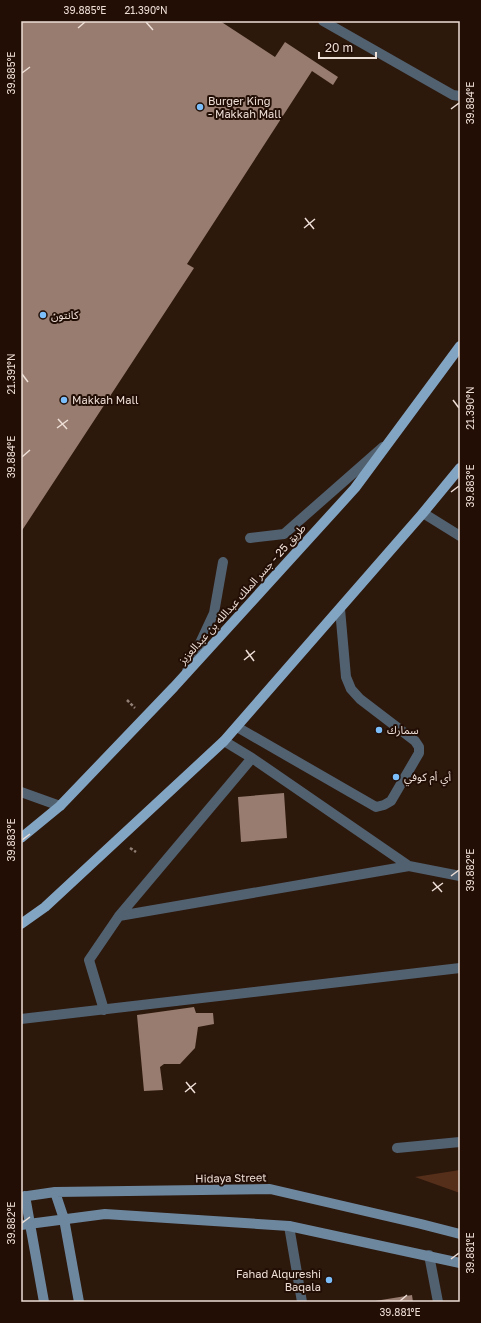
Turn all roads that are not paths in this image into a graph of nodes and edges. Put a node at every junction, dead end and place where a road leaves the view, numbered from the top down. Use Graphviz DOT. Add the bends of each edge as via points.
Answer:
graph roads {
  1 [pos="323,21"];
  2 [pos="460,96"];
  3 [pos="460,346"];
  4 [pos="388,442"];
  5 [pos="460,468"];
  6 [pos="423,513"];
  7 [pos="460,536"];
  8 [pos="250,538"];
  9 [pos="223,562"];
  10 [pos="340,609"];
  11 [pos="185,675"];
  12 [pos="237,727"];
  13 [pos="224,741"];
  14 [pos="252,758"];
  15 [pos="21,792"];
  16 [pos="60,806"];
  17 [pos="21,838"];
  18 [pos="409,866"];
  19 [pos="460,876"];
  20 [pos="119,916"];
  21 [pos="21,924"];
  22 [pos="460,968"];
  23 [pos="104,1010"];
  24 [pos="21,1019"];
  25 [pos="460,1142"];
  26 [pos="397,1148"];
  27 [pos="55,1192"];
  28 [pos="23,1197"];
  29 [pos="64,1219"];
  30 [pos="26,1224"];
  31 [pos="289,1226"];
  32 [pos="460,1234"];
  33 [pos="430,1255"];
  34 [pos="460,1263"];
  35 [pos="44,1302"];
  36 [pos="79,1302"];
  37 [pos="302,1302"];
  38 [pos="438,1302"];
  1 -- 2 [label="street" via="453,95"];
  3 -- 4 [label="main road, طريق 25 - جسر الملك عبدالله بن عبدالعزيز"];
  4 -- 8 [label="street" via="284,534"];
  4 -- 11 [label="main road, طريق 25 - جسر الملك عبدالله بن عبدالعزيز" via="355,488"];
  5 -- 6 [label="main road"];
  6 -- 7 [label="street"];
  6 -- 10 [label="main road"];
  9 -- 11 [label="street" via="214,613"];
  10 -- 12 [label="main road"];
  10 -- 12 [label="street" via="346,677 351,689 420,747 391,801 376,807"];
  11 -- 16 [label="main road, طريق 25 - جسر الملك عبدالله بن عبدالعزيز"];
  12 -- 13 [label="main road"];
  13 -- 14 [label="street"];
  13 -- 21 [label="main road" via="46,906"];
  14 -- 18 [label="street"];
  14 -- 20 [label="street"];
  15 -- 16 [label="street"];
  16 -- 17 [label="main road, طريق 25 - جسر الملك عبدالله بن عبدالعزيز"];
  18 -- 19 [label="street"];
  18 -- 20 [label="street"];
  20 -- 23 [label="street" via="89,960"];
  22 -- 23 [label="street"];
  23 -- 24 [label="street"];
  25 -- 26 [label="street"];
  27 -- 28 [label="main road, Hidaya Street"];
  27 -- 29 [label="main road"];
  27 -- 32 [label="main road, Hidaya Street" via="270,1189"];
  28 -- 30 [label="main road"];
  29 -- 30 [label="main road"];
  29 -- 31 [label="main road" via="105,1214"];
  29 -- 36 [label="main road"];
  30 -- 35 [label="main road"];
  31 -- 33 [label="main road"];
  31 -- 37 [label="street"];
  33 -- 34 [label="main road"];
  33 -- 38 [label="street"];
}
